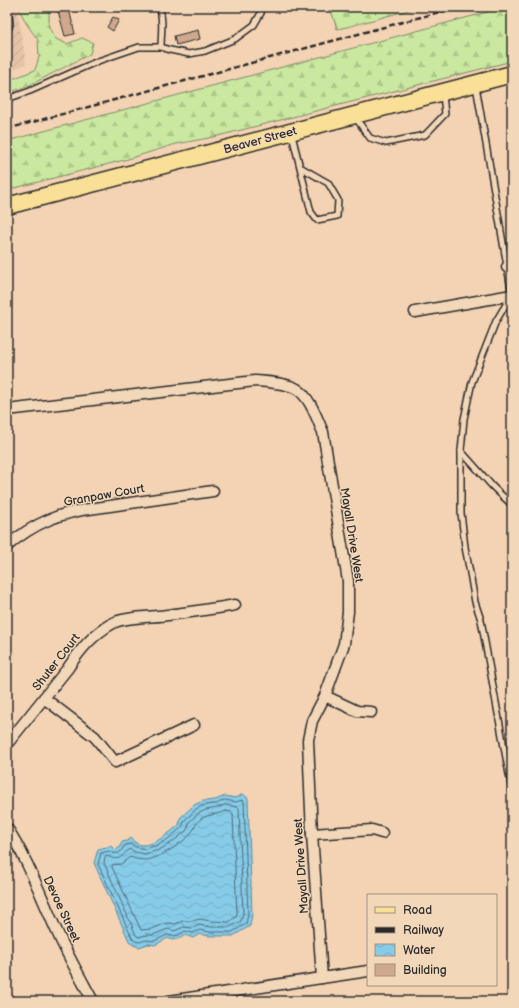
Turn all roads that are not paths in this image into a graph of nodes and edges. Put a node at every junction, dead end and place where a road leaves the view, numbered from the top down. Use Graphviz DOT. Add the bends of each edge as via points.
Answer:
graph roads {
  1 [pos="8,7"];
  2 [pos="159,7"];
  3 [pos="262,7"];
  4 [pos="7,33"];
  5 [pos="161,47"];
  6 [pos="512,74"];
  7 [pos="475,83"];
  8 [pos="443,92"];
  9 [pos="7,98"];
  10 [pos="354,115"];
  11 [pos="291,132"];
  12 [pos="300,167"];
  13 [pos="7,206"];
  14 [pos="509,266"];
  15 [pos="512,296"];
  16 [pos="415,312"];
  17 [pos="7,410"];
  18 [pos="461,451"];
  19 [pos="213,491"];
  20 [pos="512,505"];
  21 [pos="7,546"];
  22 [pos="235,606"];
  23 [pos="325,696"];
  24 [pos="44,698"];
  25 [pos="371,712"];
  26 [pos="194,725"];
  27 [pos="7,744"];
  28 [pos="512,791"];
  29 [pos="7,828"];
  30 [pos="382,833"];
  31 [pos="312,834"];
  32 [pos="367,971"];
  33 [pos="322,978"];
  34 [pos="93,1001"];
  35 [pos="169,1001"];
  1 -- 4 [label="lane" via="10,24"];
  2 -- 5 [label="lane"];
  3 -- 5 [label="lane" via="254,25 235,39 205,51 189,54"];
  5 -- 9 [label="lane" via="139,47"];
  6 -- 7 [label="main road, Beaver Street"];
  7 -- 8 [label="main road, Beaver Street"];
  7 -- 14 [label="lane"];
  8 -- 10 [label="main road, Beaver Street"];
  8 -- 10 [label="lane" via="445,114 425,135 386,142 370,138"];
  10 -- 11 [label="main road, Beaver Street"];
  11 -- 12 [label="lane"];
  11 -- 13 [label="main road, Beaver Street"];
  12 -- 12 [label="lane" via="311,212 317,220 336,216 338,200 328,183"];
  14 -- 15 [label="lane"];
  15 -- 16 [label="street"];
  15 -- 18 [label="lane" via="496,321 472,382 464,419"];
  17 -- 23 [label="street, Mayall Drive West" via="254,381 279,383 297,389 305,396 323,432 348,581 344,644"];
  18 -- 20 [label="lane"];
  18 -- 28 [label="lane" via="461,513 465,547"];
  19 -- 21 [label="street, Granpaw Court" via="80,510 35,525"];
  22 -- 24 [label="street, Shuter Court" via="114,622 85,645"];
  23 -- 25 [label="street" via="357,711"];
  23 -- 31 [label="street, Mayall Drive West" via="312,721 308,740"];
  24 -- 26 [label="street" via="95,737 115,762"];
  24 -- 27 [label="street, Shuter Court"];
  29 -- 34 [label="street, Devoe Street"];
  30 -- 31 [label="street" via="372,830"];
  31 -- 33 [label="street, Mayall Drive West"];
  32 -- 33 [label="street"];
  33 -- 35 [label="street"];
}
